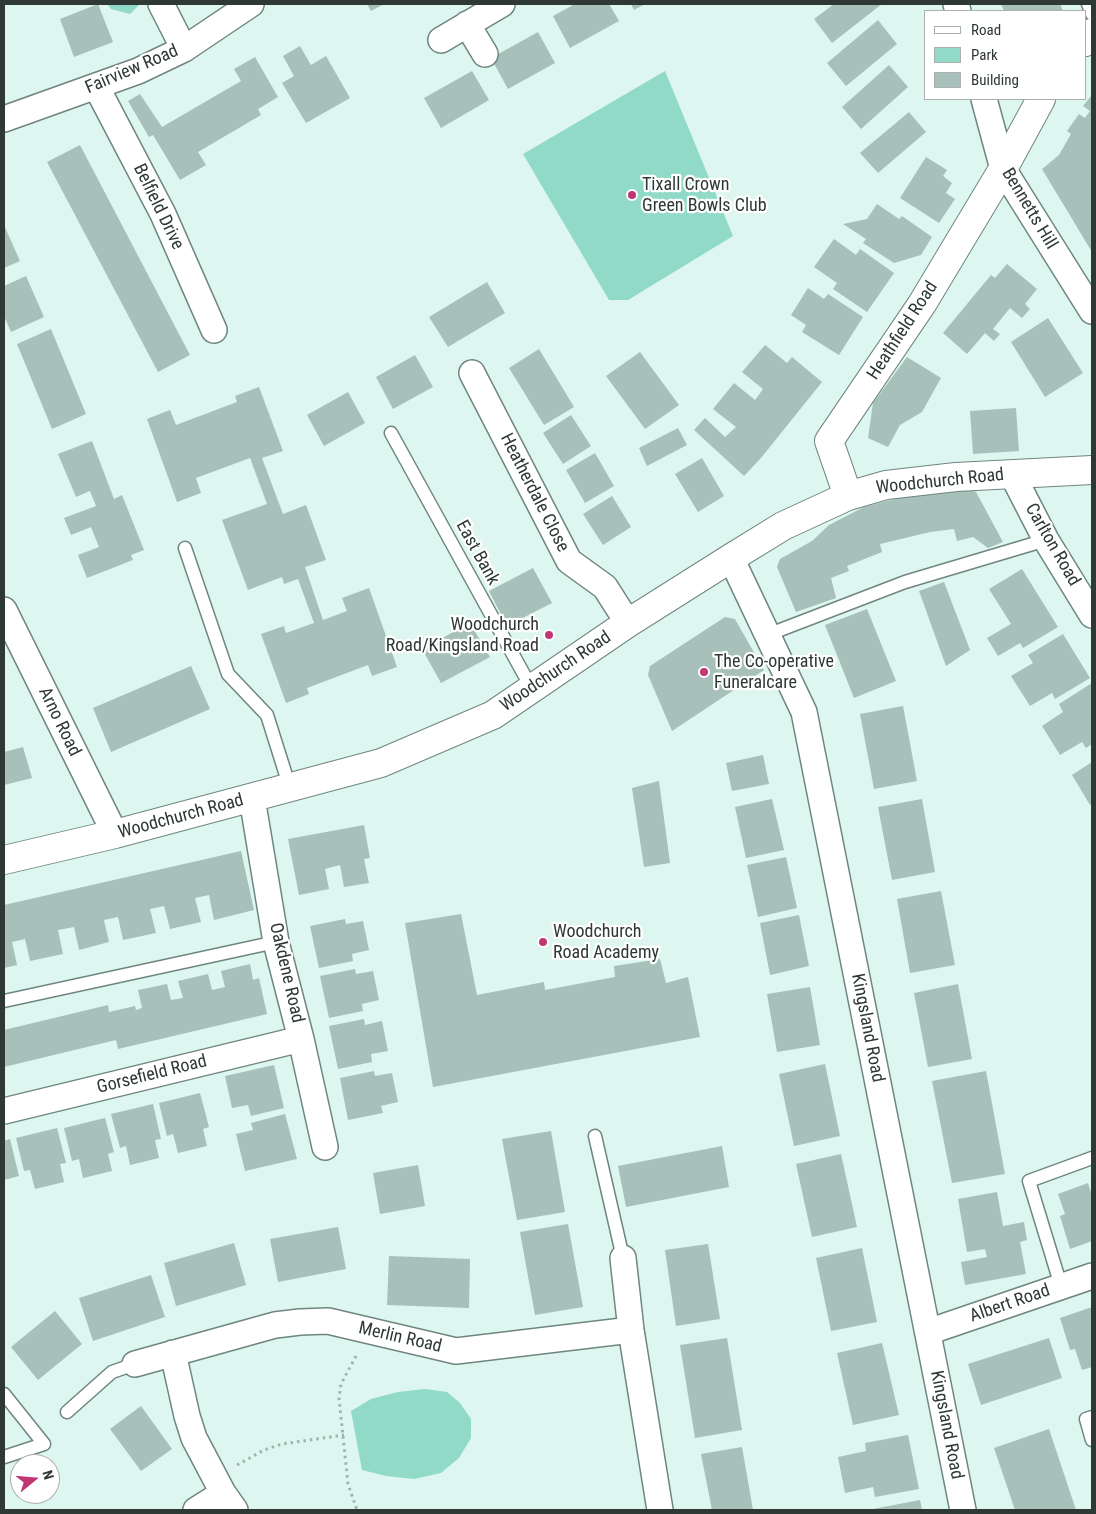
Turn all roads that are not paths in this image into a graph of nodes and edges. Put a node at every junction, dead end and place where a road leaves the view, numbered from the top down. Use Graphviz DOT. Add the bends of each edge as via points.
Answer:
graph roads {
  1 [pos="161,4"];
  2 [pos="251,4"];
  3 [pos="502,4"];
  4 [pos="1088,4"];
  5 [pos="1092,14"];
  6 [pos="467,24"];
  7 [pos="441,40"];
  8 [pos="184,49"];
  9 [pos="485,54"];
  10 [pos="96,86"];
  11 [pos="984,100"];
  12 [pos="1040,100"];
  13 [pos="4,119"];
  14 [pos="1002,169"];
  15 [pos="1092,311"];
  16 [pos="214,330"];
  17 [pos="472,373"];
  18 [pos="391,433"];
  19 [pos="1092,470"];
  20 [pos="1012,474"];
  21 [pos="848,496"];
  22 [pos="1046,540"];
  23 [pos="185,548"];
  24 [pos="731,558"];
  25 [pos="4,610"];
  26 [pos="1092,615"];
  27 [pos="628,623"];
  28 [pos="767,635"];
  29 [pos="532,689"];
  30 [pos="290,788"];
  31 [pos="252,798"];
  32 [pos="115,834"];
  33 [pos="4,860"];
  34 [pos="276,942"];
  35 [pos="4,1001"];
  36 [pos="301,1039"];
  37 [pos="4,1110"];
  38 [pos="595,1136"];
  39 [pos="325,1147"];
  40 [pos="1092,1158"];
  41 [pos="623,1258"];
  42 [pos="1092,1276"];
  43 [pos="1061,1286"];
  44 [pos="630,1330"];
  45 [pos="928,1332"];
  46 [pos="173,1353"];
  47 [pos="135,1364"];
  48 [pos="4,1394"];
  49 [pos="67,1412"];
  50 [pos="1092,1417"];
  51 [pos="1092,1440"];
  52 [pos="4,1458"];
  53 [pos="224,1494"];
  54 [pos="196,1510"];
  55 [pos="660,1510"];
  56 [pos="964,1510"];
  1 -- 8 [label="street"];
  2 -- 8 [label="street, Fairview Road"];
  3 -- 6 [label="street"];
  4 -- 5 [label="lane"];
  6 -- 7 [label="street"];
  6 -- 9 [label="street"];
  8 -- 10 [label="street, Fairview Road"];
  10 -- 13 [label="street, Fairview Road"];
  10 -- 16 [label="street, Belfield Drive" via="164,214"];
  11 -- 14 [label="street, Bennetts Hill"];
  12 -- 14 [label="street"];
  14 -- 15 [label="street, Bennetts Hill"];
  14 -- 21 [label="street, Heathfield Road" via="922,304 829,441"];
  17 -- 27 [label="street, Heatherdale Close" via="569,561 605,587"];
  18 -- 29 [label="lane, East Bank"];
  19 -- 20 [label="street, Woodchurch Road"];
  20 -- 21 [label="street, Woodchurch Road" via="886,485"];
  20 -- 22 [label="street, Carlton Road"];
  21 -- 24 [label="street, Woodchurch Road" via="783,526"];
  22 -- 26 [label="street, Carlton Road"];
  22 -- 28 [label="lane" via="905,582"];
  23 -- 30 [label="lane" via="228,674 267,715"];
  24 -- 27 [label="street, Woodchurch Road"];
  24 -- 28 [label="street, Kingsland Road"];
  25 -- 32 [label="street, Arno Road"];
  27 -- 29 [label="street, Woodchurch Road"];
  28 -- 45 [label="street, Kingsland Road" via="804,712"];
  29 -- 30 [label="street, Woodchurch Road" via="493,715 381,763"];
  30 -- 31 [label="street, Woodchurch Road"];
  31 -- 32 [label="street, Woodchurch Road"];
  31 -- 34 [label="street, Oakdene Road"];
  32 -- 33 [label="street, Woodchurch Road"];
  34 -- 35 [label="lane"];
  34 -- 36 [label="street, Oakdene Road"];
  36 -- 37 [label="street, Gorsefield Road"];
  36 -- 39 [label="street, Oakdene Road"];
  38 -- 41 [label="lane"];
  40 -- 43 [label="lane" via="1029,1181"];
  41 -- 44 [label="street"];
  42 -- 43 [label="street, Albert Road"];
  43 -- 45 [label="street, Albert Road"];
  44 -- 46 [label="street, Merlin Road" via="456,1351 328,1321 300,1322 275,1325"];
  44 -- 55 [label="street"];
  45 -- 56 [label="street, Kingsland Road"];
  46 -- 47 [label="street, Merlin Road"];
  46 -- 53 [label="street" via="194,1438"];
  47 -- 49 [label="lane" via="112,1372"];
  48 -- 52 [label="lane" via="44,1444"];
  50 -- 51 [label="lane" via="1086,1419"];
  53 -- 54 [label="street"];
}
